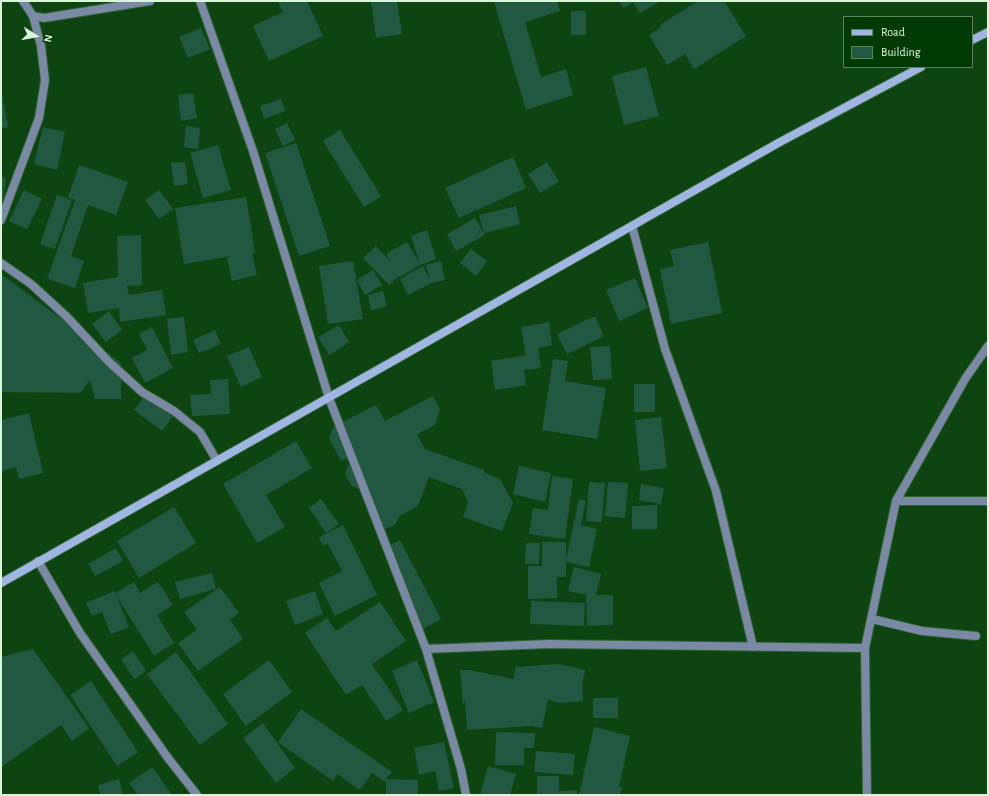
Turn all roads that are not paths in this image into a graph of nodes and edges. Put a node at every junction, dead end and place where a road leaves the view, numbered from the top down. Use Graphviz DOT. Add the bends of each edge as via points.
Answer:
graph roads {
  1 [pos="23,1"];
  2 [pos="150,1"];
  3 [pos="200,1"];
  4 [pos="34,16"];
  5 [pos="988,32"];
  6 [pos="973,40"];
  7 [pos="919,68"];
  8 [pos="1,220"];
  9 [pos="632,226"];
  10 [pos="1,264"];
  11 [pos="988,346"];
  12 [pos="329,398"];
  13 [pos="217,461"];
  14 [pos="896,501"];
  15 [pos="988,501"];
  16 [pos="38,561"];
  17 [pos="1,583"];
  18 [pos="872,619"];
  19 [pos="976,636"];
  20 [pos="753,647"];
  21 [pos="865,648"];
  22 [pos="426,649"];
  23 [pos="198,795"];
  24 [pos="466,795"];
  25 [pos="867,795"];
  1 -- 4 [label="street"];
  2 -- 4 [label="street" via="44,18"];
  3 -- 12 [label="street" via="253,151"];
  4 -- 8 [label="street" via="45,80 39,118"];
  5 -- 6 [label="main road"];
  7 -- 9 [label="main road" via="780,142"];
  9 -- 12 [label="main road"];
  9 -- 20 [label="street" via="665,348 716,491"];
  10 -- 13 [label="street" via="31,284 142,392 174,411 200,432"];
  11 -- 14 [label="street" via="965,379"];
  12 -- 13 [label="main road"];
  12 -- 22 [label="street"];
  13 -- 16 [label="main road"];
  14 -- 15 [label="street"];
  14 -- 18 [label="street"];
  16 -- 17 [label="main road"];
  16 -- 23 [label="street" via="80,633 168,758"];
  18 -- 19 [label="street" via="922,631"];
  18 -- 21 [label="street"];
  20 -- 21 [label="street"];
  20 -- 22 [label="street" via="549,644"];
  21 -- 25 [label="street"];
  22 -- 24 [label="street" via="461,768"];
}
